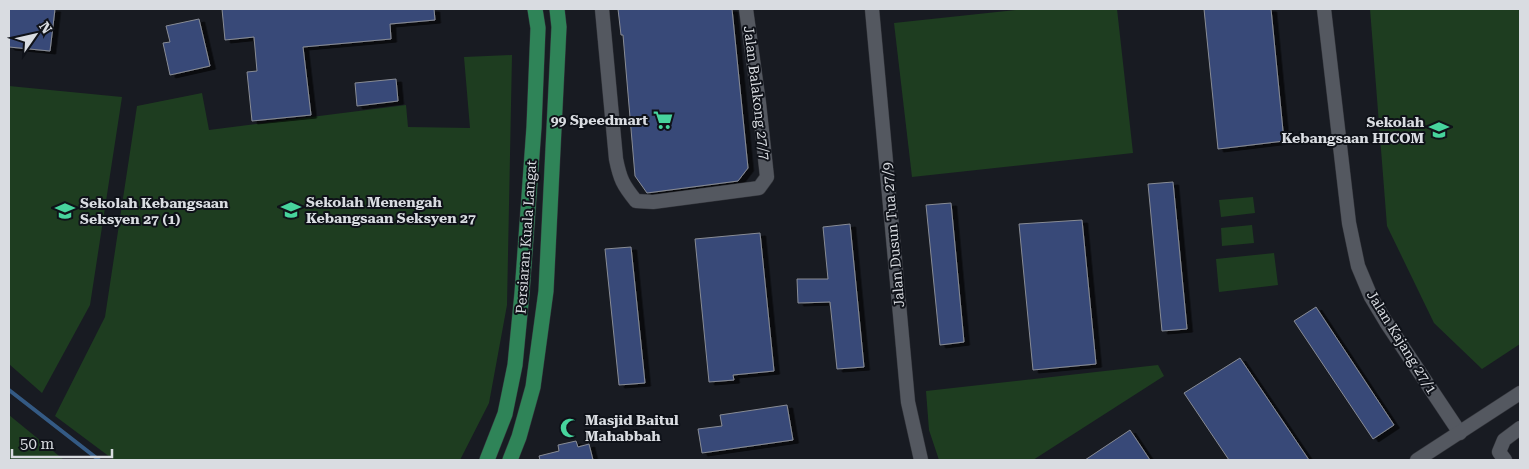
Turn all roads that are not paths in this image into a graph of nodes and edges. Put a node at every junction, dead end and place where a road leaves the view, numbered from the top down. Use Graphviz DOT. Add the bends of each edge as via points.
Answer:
graph roads {
  1 [pos="536,9"];
  2 [pos="557,9"];
  3 [pos="602,9"];
  4 [pos="746,9"];
  5 [pos="872,9"];
  6 [pos="1324,9"];
  7 [pos="559,27"];
  8 [pos="538,28"];
  9 [pos="1520,393"];
  10 [pos="1520,428"];
  11 [pos="1460,433"];
  12 [pos="487,460"];
  13 [pos="510,460"];
  14 [pos="921,460"];
  15 [pos="1417,460"];
  16 [pos="1505,460"];
  1 -- 8 [label="main road, Persiaran Kuala Langat"];
  2 -- 7 [label="main road, Persiaran Kuala Langat"];
  3 -- 4 [label="street, Jalan Balakong 27/7" via="619,172 624,187 636,201 653,202 759,188 767,177"];
  5 -- 14 [label="street, Jalan Dusun Tua 27/9" via="908,402"];
  6 -- 11 [label="street, Jalan Kajang 27/1" via="1348,223 1358,266 1386,322"];
  7 -- 8 [label="main road"];
  7 -- 13 [label="main road, Persiaran Kuala Langat" via="546,291 533,388"];
  8 -- 12 [label="main road, Persiaran Kuala Langat" via="534,127 515,365 505,414"];
  9 -- 11 [label="street"];
  10 -- 16 [label="street" via="1504,440 1499,452"];
  11 -- 15 [label="street"];
}
